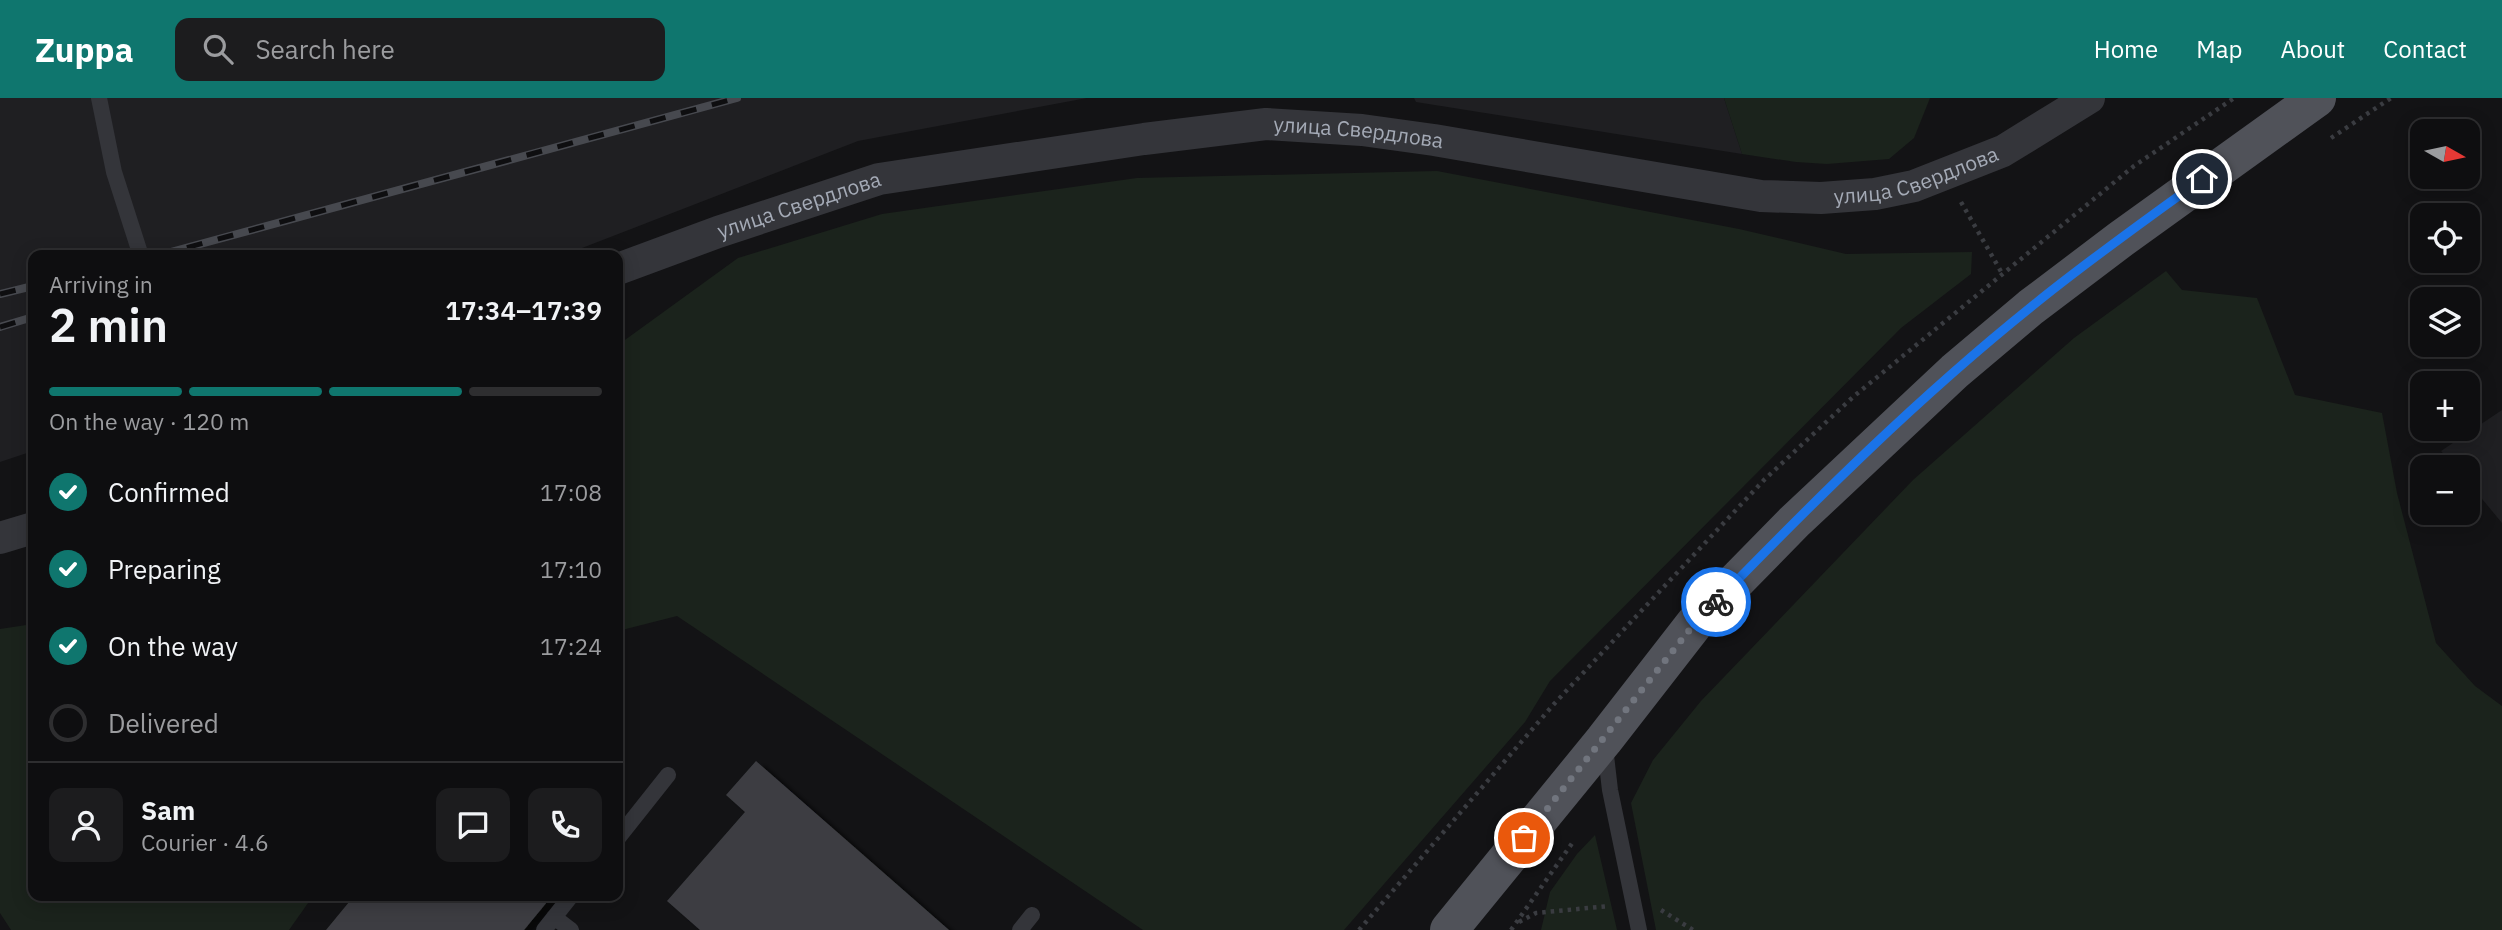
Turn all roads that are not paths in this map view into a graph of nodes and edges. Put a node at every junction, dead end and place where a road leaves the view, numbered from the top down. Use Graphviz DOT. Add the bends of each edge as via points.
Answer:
graph roads {
  1 [pos="99,98"];
  2 [pos="2317,98"];
  3 [pos="2078,101"];
  4 [pos="139,250"];
  5 [pos="623,267"];
  6 [pos="28,530"];
  7 [pos="0,538"];
  8 [pos="1604,740"];
  9 [pos="668,775"];
  10 [pos="623,832"];
  11 [pos="567,901"];
  12 [pos="1032,915"];
  13 [pos="549,924"];
  14 [pos="571,930"];
  15 [pos="1020,930"];
  16 [pos="1449,930"];
  17 [pos="1639,930"];
  1 -- 4 [label="lane" via="114,172"];
  2 -- 8 [label="main road" via="2110,246 1955,371 1794,522 1695,623"];
  3 -- 5 [label="street, улица Свердлова" via="2003,151 1914,186 1875,194 1762,196 1434,140 1266,124 879,179"];
  6 -- 7 [label="street"];
  8 -- 16 [label="main road"];
  8 -- 17 [label="lane"];
  9 -- 10 [label="lane"];
  11 -- 13 [label="lane"];
  12 -- 15 [label="lane"];
  13 -- 14 [label="lane"];
}
